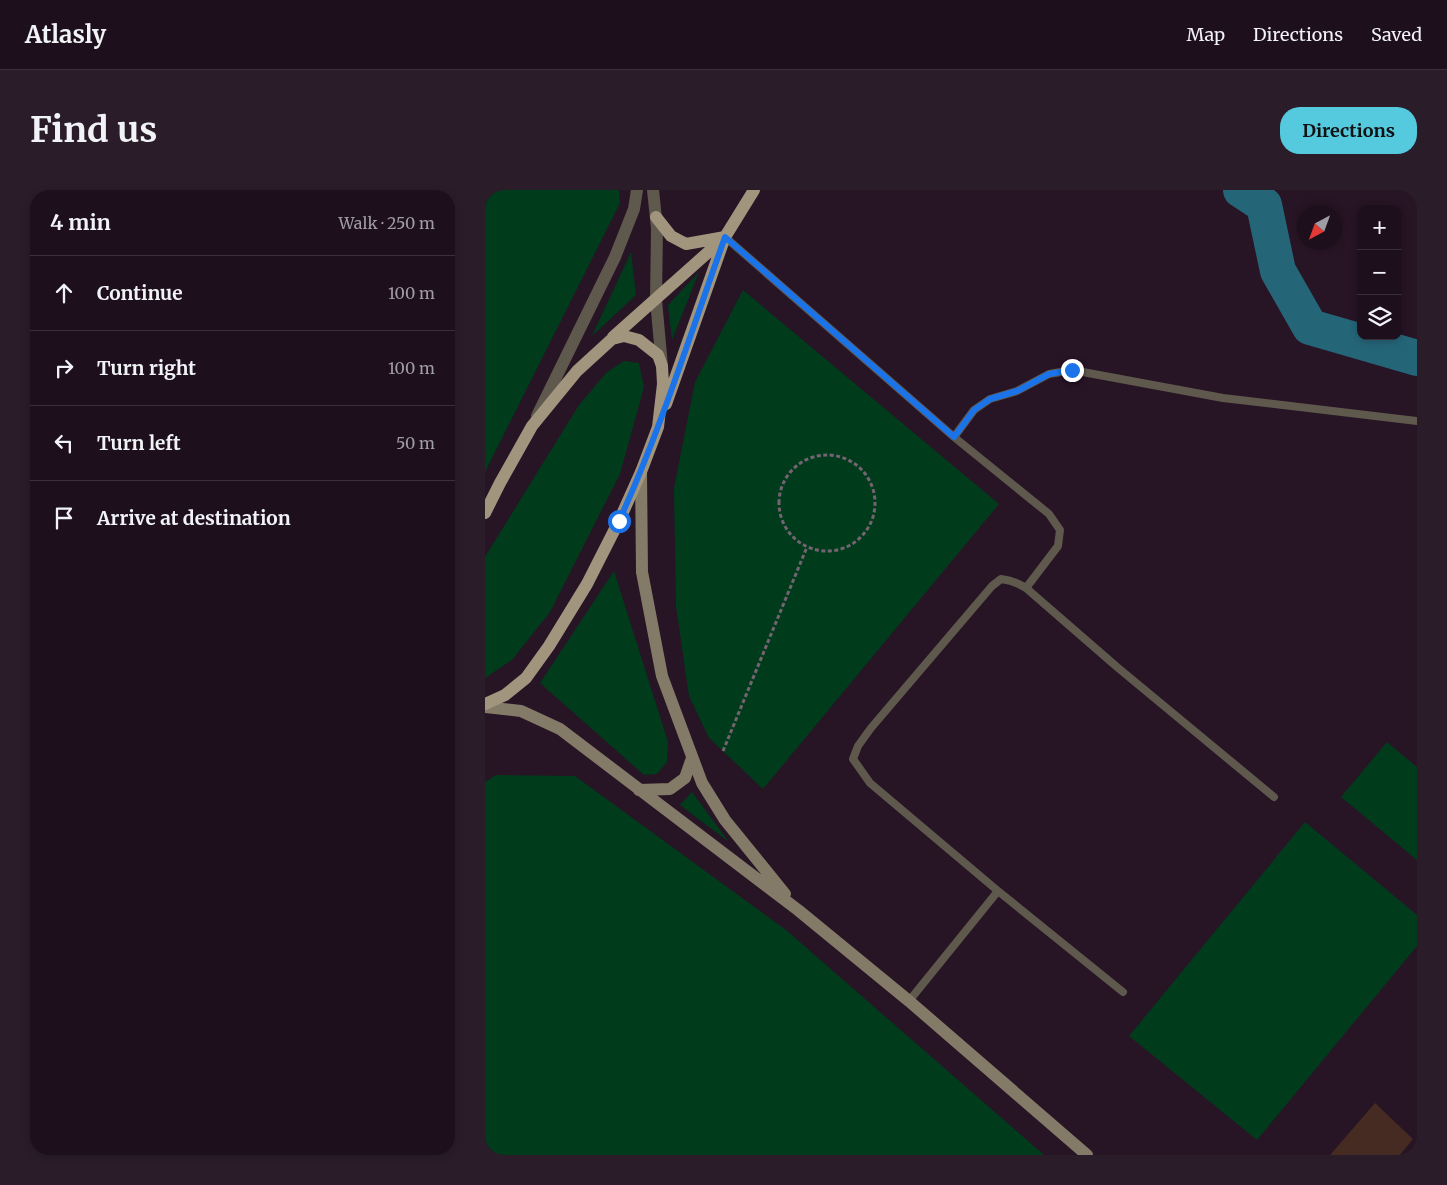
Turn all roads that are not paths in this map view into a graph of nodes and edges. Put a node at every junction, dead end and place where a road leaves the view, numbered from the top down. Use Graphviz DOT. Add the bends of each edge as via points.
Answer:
graph roads {
  1 [pos="637,190"];
  2 [pos="653,190"];
  3 [pos="754,190"];
  4 [pos="656,218"];
  5 [pos="725,237"];
  6 [pos="655,300"];
  7 [pos="611,339"];
  8 [pos="662,366"];
  9 [pos="1417,421"];
  10 [pos="532,426"];
  11 [pos="658,427"];
  12 [pos="954,437"];
  13 [pos="641,472"];
  14 [pos="485,513"];
  15 [pos="1026,588"];
  16 [pos="485,706"];
  17 [pos="692,758"];
  18 [pos="639,790"];
  19 [pos="1274,797"];
  20 [pos="998,891"];
  21 [pos="798,910"];
  22 [pos="1123,992"];
  23 [pos="909,1001"];
  24 [pos="1087,1155"];
  1 -- 10 [label="street" via="634,209 615,257"];
  2 -- 4 [label="street"];
  3 -- 5 [label="main road"];
  4 -- 5 [label="main road" via="671,236 686,244"];
  4 -- 6 [label="street"];
  5 -- 6 [label="main road"];
  5 -- 11 [label="main road"];
  5 -- 12 [label="lane"];
  6 -- 7 [label="main road"];
  6 -- 8 [label="street"];
  7 -- 8 [label="main road" via="624,336 639,340 657,354"];
  7 -- 10 [label="main road" via="577,371"];
  8 -- 11 [label="main road"];
  9 -- 12 [label="lane" via="1223,398 1072,370 1049,374 1017,391 990,399 974,410"];
  10 -- 14 [label="main road"];
  11 -- 13 [label="main road"];
  12 -- 15 [label="lane" via="1049,514 1060,530 1057,546"];
  13 -- 16 [label="main road" via="587,584 549,646 526,678"];
  13 -- 17 [label="main road" via="642,572 661,676"];
  15 -- 19 [label="lane"];
  15 -- 20 [label="lane" via="1008,579 1001,579 992,586 871,728 853,759 870,783"];
  16 -- 18 [label="main road" via="521,711 560,728"];
  17 -- 18 [label="main road" via="685,778 669,789"];
  17 -- 21 [label="main road" via="703,784 725,820"];
  18 -- 21 [label="main road"];
  20 -- 22 [label="lane"];
  20 -- 23 [label="lane"];
  21 -- 23 [label="main road"];
  23 -- 24 [label="main road"];
}
